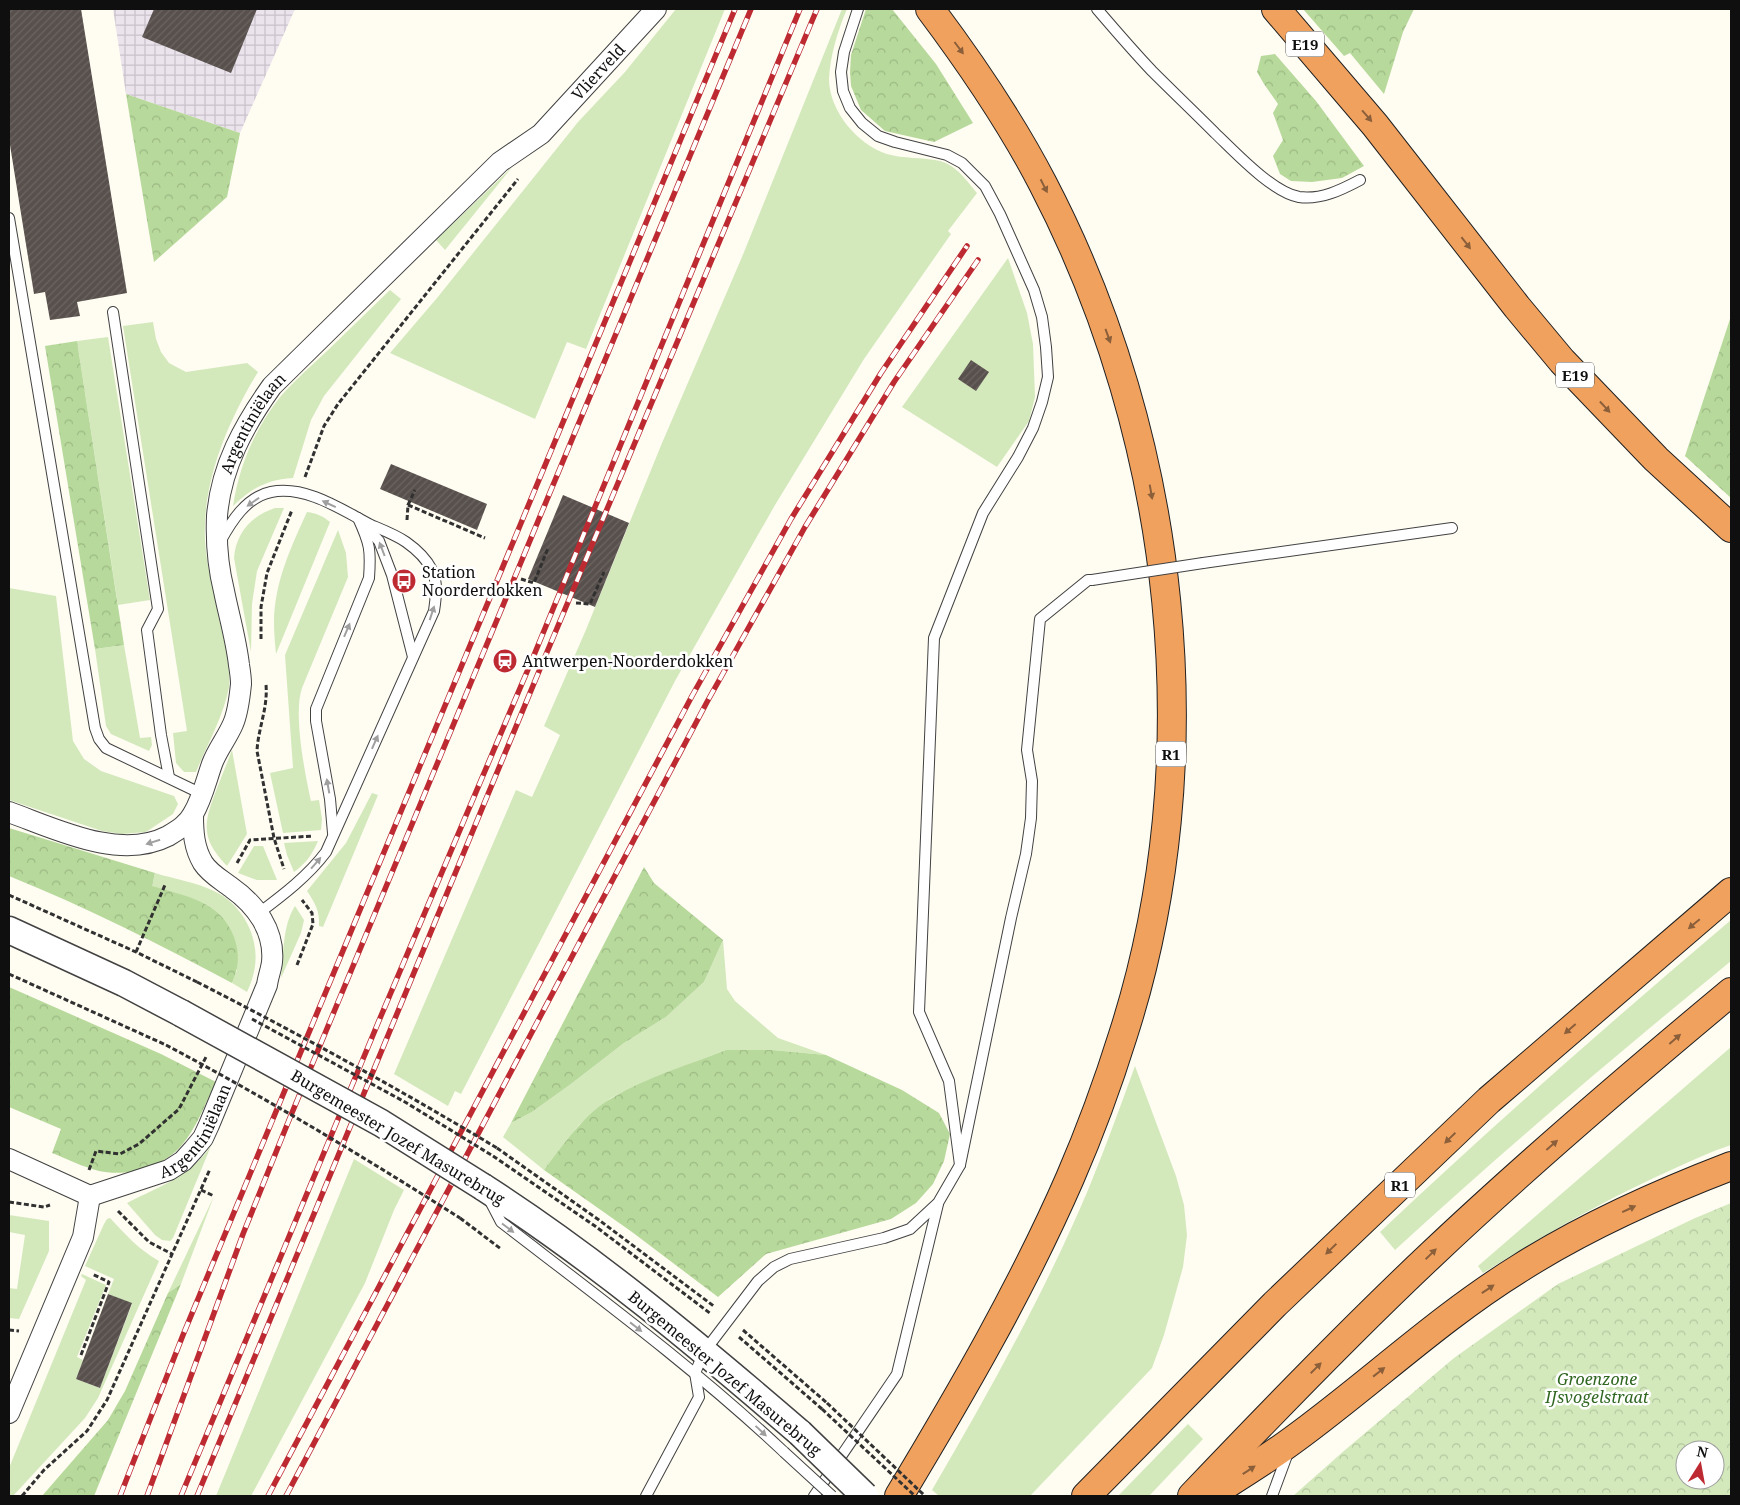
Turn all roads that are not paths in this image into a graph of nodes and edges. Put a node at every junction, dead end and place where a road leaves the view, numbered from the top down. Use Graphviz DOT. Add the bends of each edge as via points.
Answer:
graph roads {
  1 [pos="656,9"];
  2 [pos="858,9"];
  3 [pos="930,9"];
  4 [pos="1097,9"];
  5 [pos="1276,9"];
  6 [pos="541,134"];
  7 [pos="1360,180"];
  8 [pos="9,218"];
  9 [pos="113,312"];
  10 [pos="358,518"];
  11 [pos="1452,528"];
  12 [pos="1731,528"];
  13 [pos="218,547"];
  14 [pos="413,657"];
  15 [pos="169,777"];
  16 [pos="202,794"];
  17 [pos="9,812"];
  18 [pos="193,815"];
  19 [pos="334,834"];
  20 [pos="1731,892"];
  21 [pos="259,913"];
  22 [pos="9,930"];
  23 [pos="1731,992"];
  24 [pos="9,1159"];
  25 [pos="960,1166"];
  26 [pos="1731,1166"];
  27 [pos="85,1194"];
  28 [pos="938,1203"];
  29 [pos="700,1362"];
  30 [pos="9,1413"];
  31 [pos="1293,1440"];
  32 [pos="792,1443"];
  33 [pos="646,1496"];
  34 [pos="814,1496"];
  35 [pos="832,1496"];
  36 [pos="865,1496"];
  37 [pos="899,1496"];
  38 [pos="1086,1496"];
  39 [pos="1192,1496"];
  40 [pos="1208,1496"];
  41 [pos="1272,1496"];
  1 -- 6 [label="street, Vlierveld"];
  2 -- 25 [label="lane" via="844,52 842,72 850,108 878,136 947,154 962,163 985,186 1034,290 1046,347 1048,377 1033,428 984,513 934,638 918,1012 949,1081"];
  3 -- 37 [label="highway, R1, one-way" via="973,66 1043,185 1070,238 1116,357 1151,490 1170,631 1171,761 1157,893 1136,986 1109,1076 1071,1175 1030,1264 979,1360"];
  4 -- 7 [label="lane" via="1152,71 1218,136 1284,192 1298,197 1315,197 1335,193"];
  5 -- 12 [label="highway, E19, one-way" via="1375,124 1562,362 1656,459"];
  6 -- 13 [label="street, Argentiniëlaan" via="500,162 272,386 235,446 222,482 217,516"];
  8 -- 15 [label="lane" via="95,728 106,748"];
  9 -- 15 [label="lane" via="158,609 147,630"];
  10 -- 13 [label="lane, one-way" via="298,493 269,492 253,500 239,513"];
  14 -- 10 [label="lane, one-way" via="392,574 379,541"];
  14 -- 10 [label="lane, one-way" via="434,611 436,593 432,571 421,554 405,541"];
  19 -- 10 [label="lane, one-way" via="316,709 369,578 368,540"];
  11 -- 25 [label="lane, bridge" via="1088,580 1040,619 1027,750 1032,781 1028,845"];
  13 -- 16 [label="street, Argentiniëlaan" via="241,683 233,723 213,762"];
  19 -- 14 [label="lane, one-way"];
  15 -- 16 [label="lane"];
  16 -- 18 [label="street, Argentiniëlaan"];
  18 -- 17 [label="street, Argentiniëlaan, one-way" via="180,829 161,839 127,846 84,838"];
  18 -- 21 [label="street, Argentiniëlaan" via="193,834 204,864"];
  21 -- 19 [label="lane, one-way" via="317,864"];
  20 -- 38 [label="highway, R1, one-way" via="1489,1100 1268,1311"];
  21 -- 27 [label="street, Argentiniëlaan" via="272,945 267,985 203,1138 183,1162 169,1170"];
  22 -- 29 [label="street, Burgemeester Jozef Masurebrug, bridge" via="124,983 382,1123 568,1246 674,1327"];
  39 -- 23 [label="highway, one-way" via="1281,1402 1431,1255 1582,1119"];
  24 -- 27 [label="street"];
  25 -- 28 [label="lane"];
  31 -- 26 [label="highway, one-way" via="1448,1317 1519,1268 1624,1211"];
  27 -- 30 [label="street" via="83,1236"];
  28 -- 29 [label="lane" via="910,1230 790,1259 774,1267 758,1281"];
  28 -- 34 [label="lane" via="897,1374"];
  29 -- 32 [label="street, Burgemeester Jozef Masurebrug"];
  29 -- 33 [label="lane" via="699,1397"];
  40 -- 31 [label="highway, one-way"];
  31 -- 41 [label="lane"];
  32 -- 35 [label="lane, bridge"];
  32 -- 36 [label="street, Burgemeester Jozef Masurebrug, bridge"];
}
